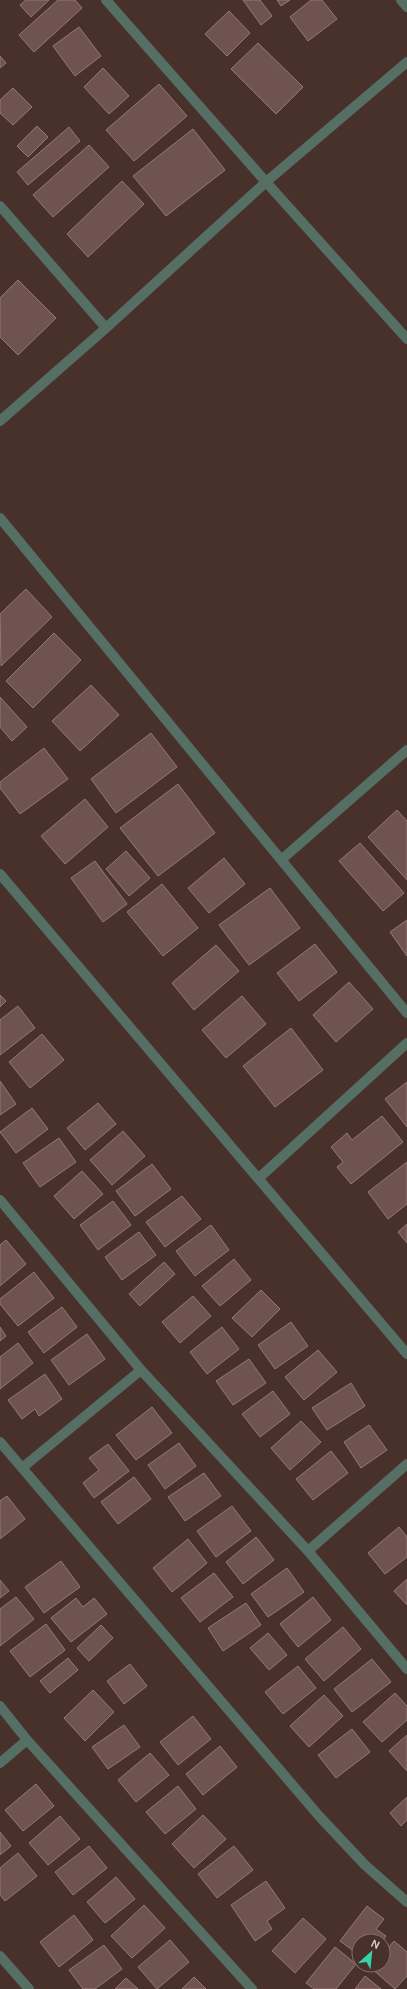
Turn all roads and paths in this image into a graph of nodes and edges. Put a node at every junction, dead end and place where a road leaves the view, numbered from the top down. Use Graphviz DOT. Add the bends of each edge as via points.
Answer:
graph roads {
  1 [pos="106,0"];
  2 [pos="401,0"];
  3 [pos="407,7"];
  4 [pos="407,62"];
  5 [pos="266,182"];
  6 [pos="0,206"];
  7 [pos="106,328"];
  8 [pos="407,340"];
  9 [pos="0,421"];
  10 [pos="0,518"];
  11 [pos="407,750"];
  12 [pos="281,860"];
  13 [pos="0,874"];
  14 [pos="407,1013"];
  15 [pos="407,1042"];
  16 [pos="259,1178"];
  17 [pos="0,1200"];
  18 [pos="407,1354"];
  19 [pos="141,1370"];
  20 [pos="0,1442"];
  21 [pos="407,1464"];
  22 [pos="22,1468"];
  23 [pos="308,1551"];
  24 [pos="407,1669"];
  25 [pos="0,1706"];
  26 [pos="27,1740"];
  27 [pos="0,1763"];
  28 [pos="407,1902"];
  29 [pos="0,1956"];
  30 [pos="30,1989"];
  31 [pos="252,1989"];
  1 -- 5 [label="street"];
  2 -- 3 [label="street"];
  4 -- 5 [label="street"];
  5 -- 7 [label="street"];
  5 -- 8 [label="street"];
  6 -- 7 [label="street"];
  7 -- 9 [label="street"];
  10 -- 12 [label="street"];
  11 -- 12 [label="street"];
  12 -- 14 [label="street"];
  13 -- 16 [label="street"];
  15 -- 16 [label="street"];
  16 -- 18 [label="street"];
  17 -- 19 [label="street"];
  19 -- 22 [label="street"];
  19 -- 23 [label="street"];
  20 -- 22 [label="street"];
  21 -- 23 [label="street"];
  22 -- 28 [label="street" via="319,1816 365,1865"];
  23 -- 24 [label="street"];
  25 -- 26 [label="street"];
  26 -- 27 [label="street"];
  26 -- 31 [label="street"];
  29 -- 30 [label="street"];
}
